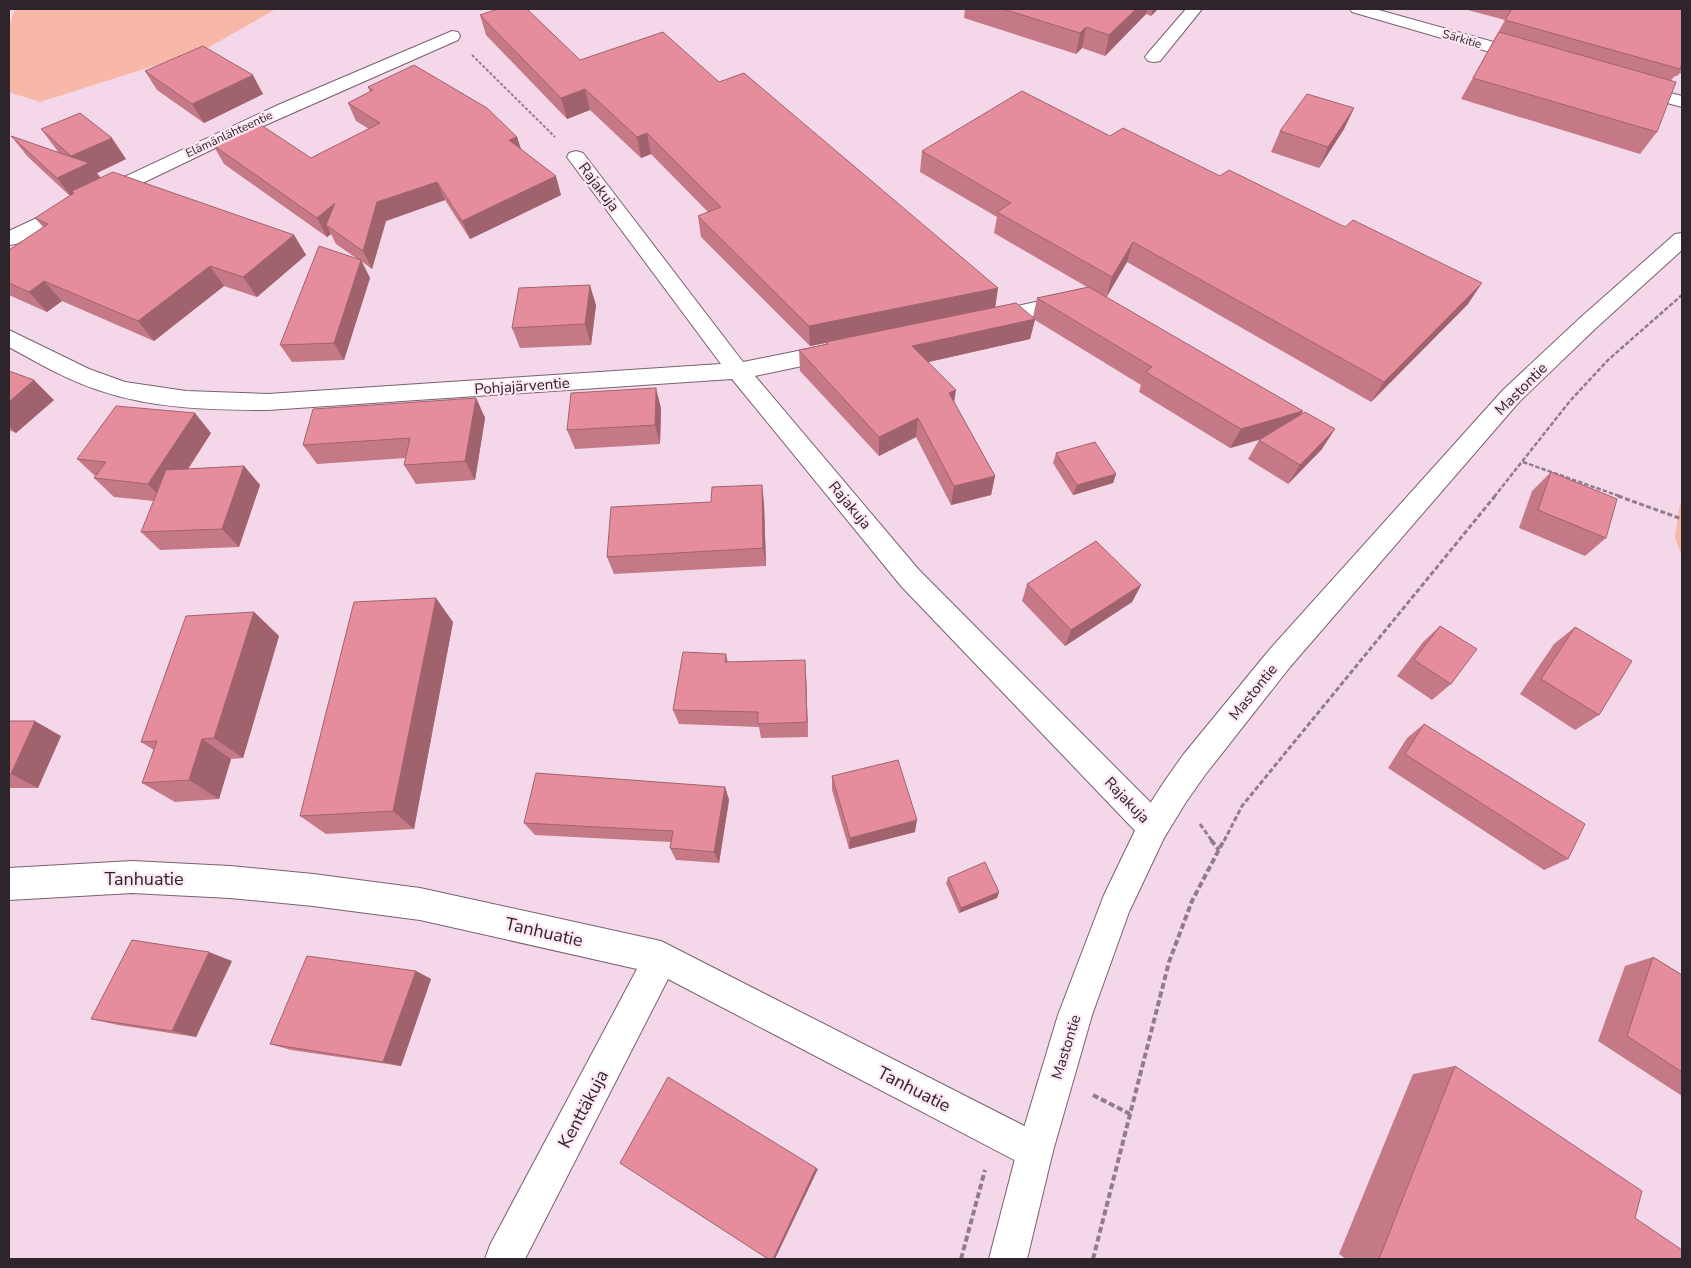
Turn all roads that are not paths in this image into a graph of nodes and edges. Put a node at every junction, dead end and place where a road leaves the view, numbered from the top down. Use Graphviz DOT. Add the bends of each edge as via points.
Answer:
graph roads {
  1 [pos="1194,9"];
  2 [pos="1358,9"];
  3 [pos="452,36"];
  4 [pos="1154,57"];
  5 [pos="1539,61"];
  6 [pos="1620,84"];
  7 [pos="1682,102"];
  8 [pos="576,158"];
  9 [pos="9,239"];
  10 [pos="1682,239"];
  11 [pos="1040,308"];
  12 [pos="972,323"];
  13 [pos="9,338"];
  14 [pos="855,347"];
  15 [pos="738,371"];
  16 [pos="1154,827"];
  17 [pos="9,884"];
  18 [pos="661,958"];
  19 [pos="1035,1150"];
  20 [pos="504,1259"];
  21 [pos="1008,1259"];
  1 -- 4 [label="street"];
  2 -- 5 [label="street, Särkitie"];
  3 -- 9 [label="street, Elämänlähteentie" via="152,168"];
  6 -- 7 [label="street"];
  8 -- 15 [label="street, Rajakuja"];
  10 -- 16 [label="street, Mastontie" via="1511,396 1280,658 1194,765"];
  11 -- 12 [label="street"];
  13 -- 15 [label="street, Pohjajärventie" via="105,384 191,400 268,402"];
  14 -- 15 [label="street, Pohjajärventie"];
  15 -- 16 [label="street, Rajakuja" via="910,578"];
  16 -- 19 [label="street, Mastontie" via="1115,906 1075,1015"];
  17 -- 18 [label="street, Tanhuatie" via="132,876 313,890 420,904"];
  18 -- 19 [label="street, Tanhuatie"];
  18 -- 20 [label="street, Kenttäkuja"];
  19 -- 21 [label="street, Mastontie"];
}
